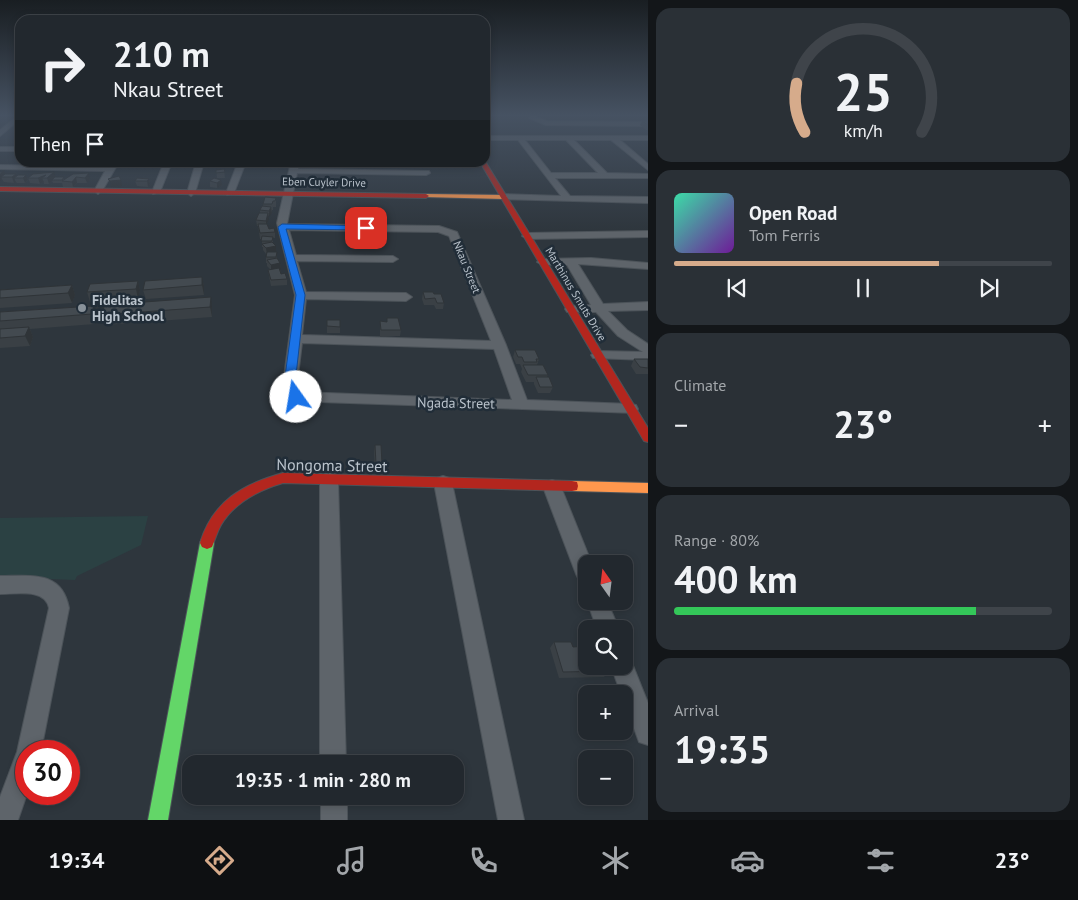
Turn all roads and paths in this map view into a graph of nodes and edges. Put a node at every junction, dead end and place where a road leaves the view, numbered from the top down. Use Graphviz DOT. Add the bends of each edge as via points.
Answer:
graph roads {
  1 [pos="533,153"];
  2 [pos="582,153"];
  3 [pos="631,153"];
  4 [pos="0,167"];
  5 [pos="15,167"];
  6 [pos="112,167"];
  7 [pos="166,167"];
  8 [pos="198,167"];
  9 [pos="240,167"];
  10 [pos="294,167"];
  11 [pos="486,167"];
  12 [pos="648,168"];
  13 [pos="426,173"];
  14 [pos="551,175"];
  15 [pos="604,176"];
  16 [pos="648,176"];
  17 [pos="0,190"];
  18 [pos="98,191"];
  19 [pos="156,192"];
  20 [pos="191,192"];
  21 [pos="230,193"];
  22 [pos="287,194"];
  23 [pos="504,197"];
  24 [pos="568,199"];
  25 [pos="648,200"];
  26 [pos="282,227"];
  27 [pos="648,234"];
  28 [pos="527,236"];
  29 [pos="291,258"];
  30 [pos="393,259"];
  31 [pos="570,261"];
  32 [pos="542,262"];
  33 [pos="648,266"];
  34 [pos="301,295"];
  35 [pos="406,297"];
  36 [pos="648,306"];
  37 [pos="600,308"];
  38 [pos="571,309"];
  39 [pos="296,340"];
  40 [pos="499,345"];
  41 [pos="648,348"];
  42 [pos="598,355"];
  43 [pos="648,356"];
  44 [pos="521,405"];
  45 [pos="630,409"];
  46 [pos="648,438"];
  47 [pos="329,480"];
  48 [pos="443,483"];
  49 [pos="552,487"];
  50 [pos="648,488"];
  51 [pos="579,555"];
  52 [pos="0,585"];
  53 [pos="626,675"];
  54 [pos="648,732"];
  55 [pos="31,740"];
  56 [pos="333,755"];
  57 [pos="15,792"];
  58 [pos="334,805"];
  59 [pos="5,820"];
  60 [pos="158,820"];
  61 [pos="334,820"];
  62 [pos="511,820"];
  1 -- 14 [label="street"];
  2 -- 15 [label="street"];
  3 -- 12 [label="street"];
  4 -- 5 [label="street"];
  6 -- 18 [label="street"];
  7 -- 19 [label="street"];
  8 -- 20 [label="street"];
  9 -- 21 [label="street"];
  10 -- 13 [label="street"];
  10 -- 22 [label="street"];
  11 -- 23 [label="street, Marthinus Smuts Drive"];
  14 -- 15 [label="street"];
  14 -- 24 [label="street"];
  15 -- 16 [label="street"];
  17 -- 18 [label="street, Eben Cuyler Drive"];
  18 -- 19 [label="street, Eben Cuyler Drive"];
  19 -- 20 [label="street, Eben Cuyler Drive"];
  20 -- 21 [label="street, Eben Cuyler Drive"];
  21 -- 22 [label="street, Eben Cuyler Drive"];
  22 -- 23 [label="street, Eben Cuyler Drive"];
  22 -- 26 [label="street"];
  23 -- 24 [label="street, Eben Cuyler Drive"];
  23 -- 28 [label="street, Marthinus Smuts Drive"];
  24 -- 25 [label="street, Eben Cuyler Drive"];
  26 -- 29 [label="street"];
  26 -- 40 [label="street, Nkau Street" via="439,229 451,232 456,237"];
  27 -- 28 [label="street"];
  28 -- 32 [label="street, Marthinus Smuts Drive"];
  29 -- 30 [label="street"];
  29 -- 34 [label="street"];
  31 -- 32 [label="street"];
  31 -- 33 [label="street"];
  31 -- 37 [label="street"];
  32 -- 38 [label="street, Marthinus Smuts Drive"];
  34 -- 35 [label="street"];
  34 -- 39 [label="street"];
  36 -- 37 [label="street"];
  37 -- 38 [label="street"];
  37 -- 41 [label="street" via="621,334"];
  38 -- 42 [label="street, Marthinus Smuts Drive"];
  39 -- 40 [label="street"];
  39 -- 44 [label="street, Ngada Street" via="290,384 292,393 302,399"];
  40 -- 44 [label="street, Nkau Street"];
  42 -- 43 [label="street"];
  42 -- 45 [label="street, Marthinus Smuts Drive"];
  44 -- 45 [label="street, Ngada Street"];
  45 -- 46 [label="street, Marthinus Smuts Drive"];
  47 -- 48 [label="street, Nongoma Street"];
  47 -- 56 [label="street"];
  47 -- 60 [label="street, Nongoma Street" via="283,478 265,482 224,510 213,522"];
  48 -- 49 [label="street, Nongoma Street"];
  48 -- 62 [label="street"];
  49 -- 50 [label="street, Nongoma Street"];
  49 -- 51 [label="street"];
  52 -- 55 [label="street" via="42,586 56,592 60,598"];
  53 -- 54 [label="street"];
  57 -- 59 [label="street"];
  58 -- 61 [label="street"];
}
